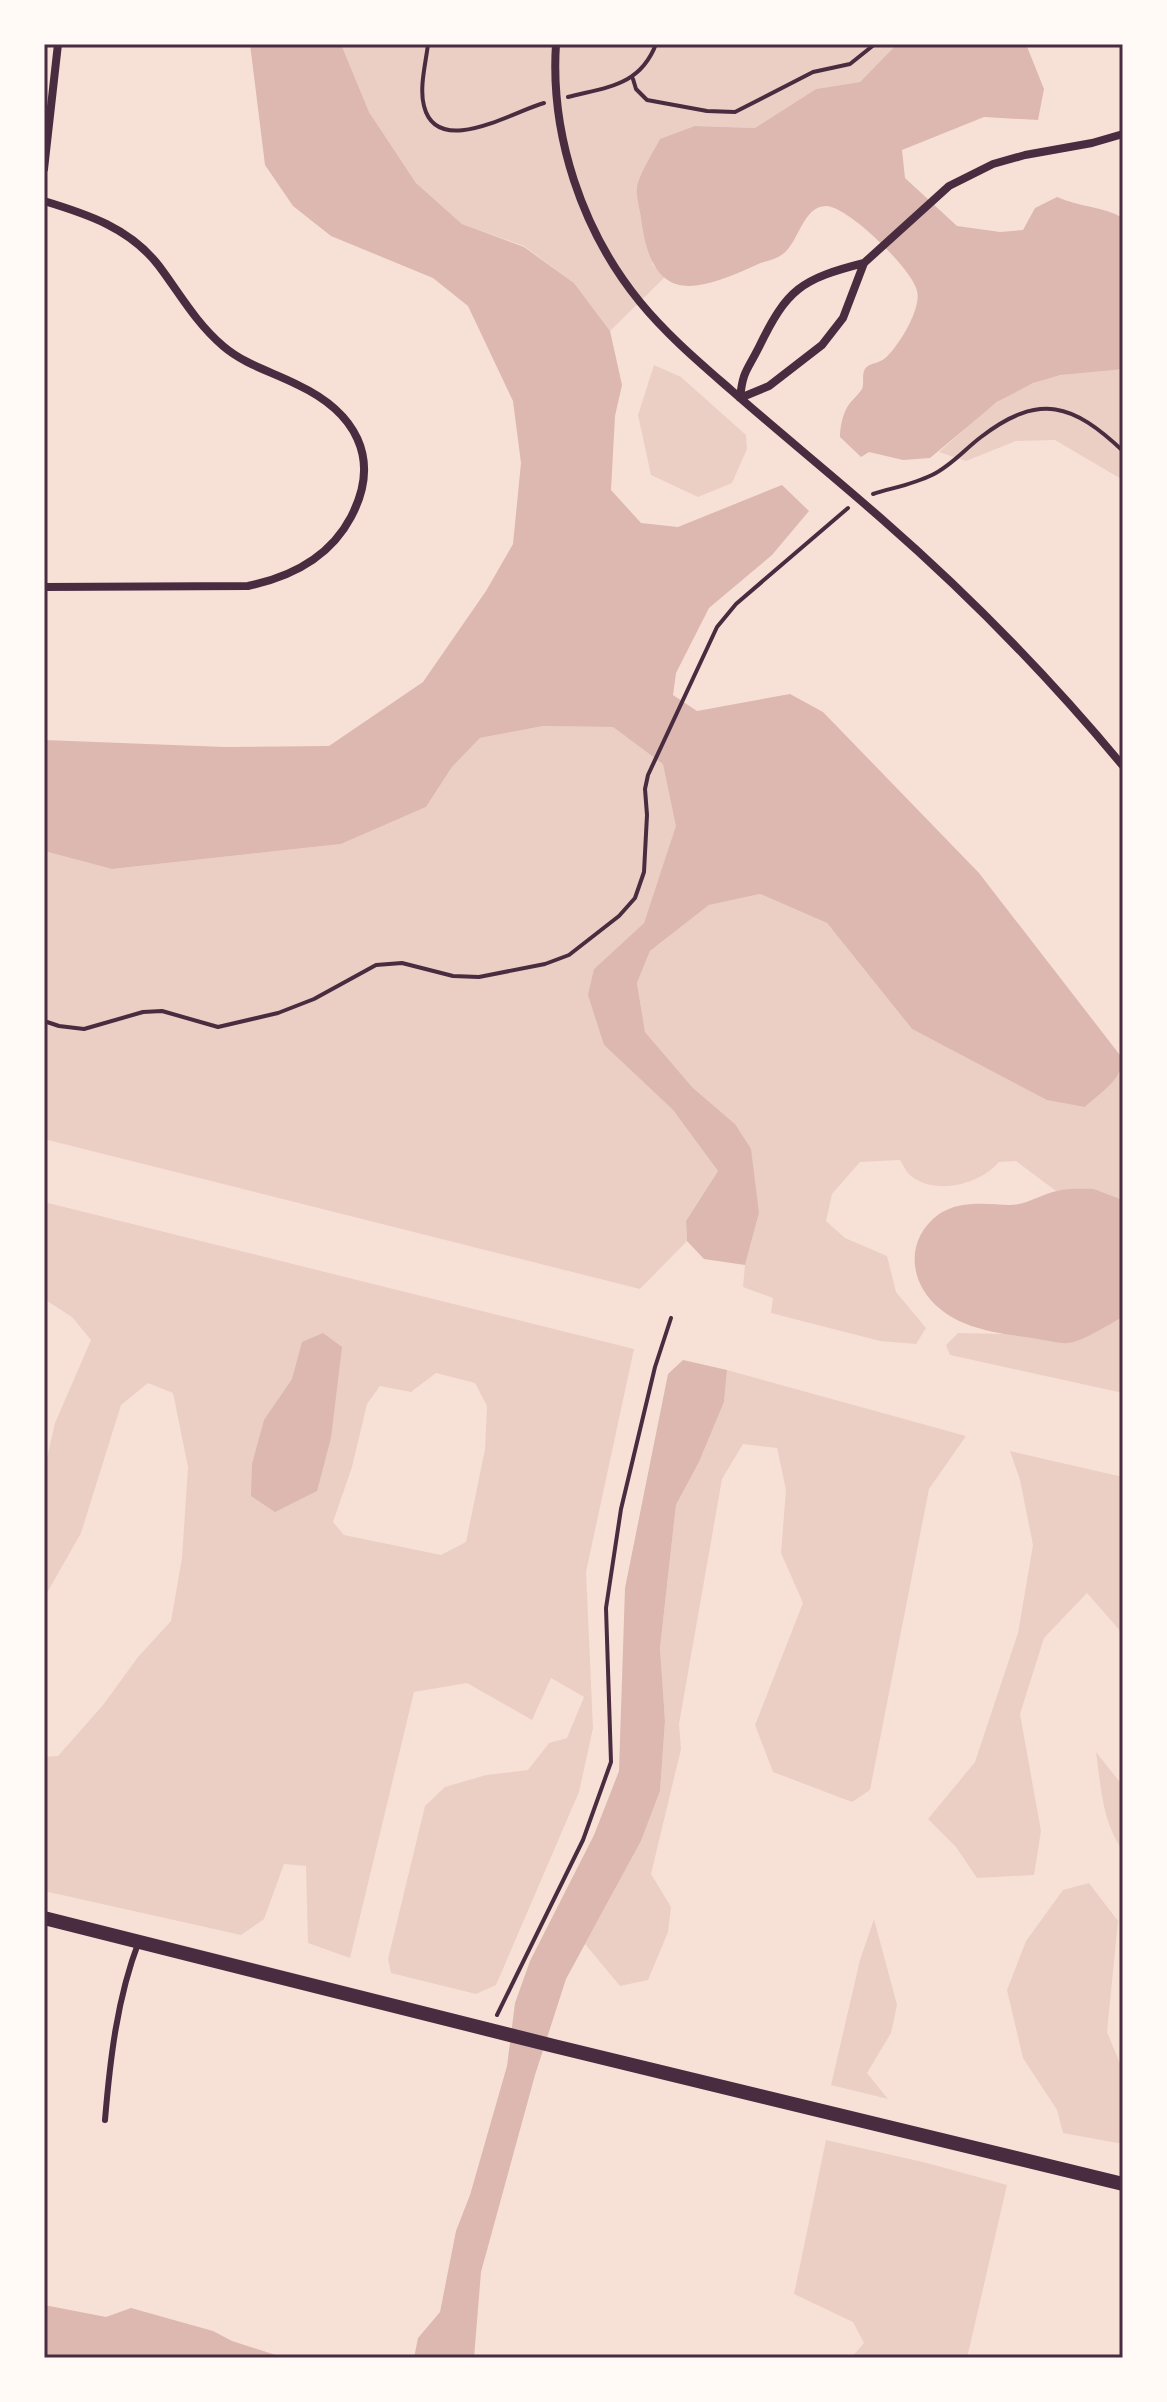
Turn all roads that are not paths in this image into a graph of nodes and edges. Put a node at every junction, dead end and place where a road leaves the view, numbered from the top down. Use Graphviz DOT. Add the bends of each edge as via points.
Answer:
graph roads {
  1 [pos="58,44"];
  2 [pos="556,44"];
  3 [pos="1123,134"];
  4 [pos="44,169"];
  5 [pos="44,201"];
  6 [pos="864,263"];
  7 [pos="740,398"];
  8 [pos="44,587"];
  9 [pos="1123,766"];
  10 [pos="44,1918"];
  11 [pos="139,1941"];
  12 [pos="105,2120"];
  13 [pos="1123,2184"];
  1 -- 4 [label="street"];
  2 -- 7 [label="street" via="562,139 588,216 639,301"];
  3 -- 6 [label="street" via="1025,155 964,178"];
  5 -- 8 [label="street" via="87,214 137,244 208,333 229,351 324,400 344,418 365,463 357,504 332,544 314,560 272,581 248,586"];
  6 -- 7 [label="street" via="843,318 822,345 769,386"];
  6 -- 7 [label="street" via="811,281 787,298 742,375"];
  7 -- 9 [label="street" via="987,615"];
  10 -- 11 [label="street"];
  11 -- 12 [label="lane" via="110,2055"];
  11 -- 13 [label="street"];
}
